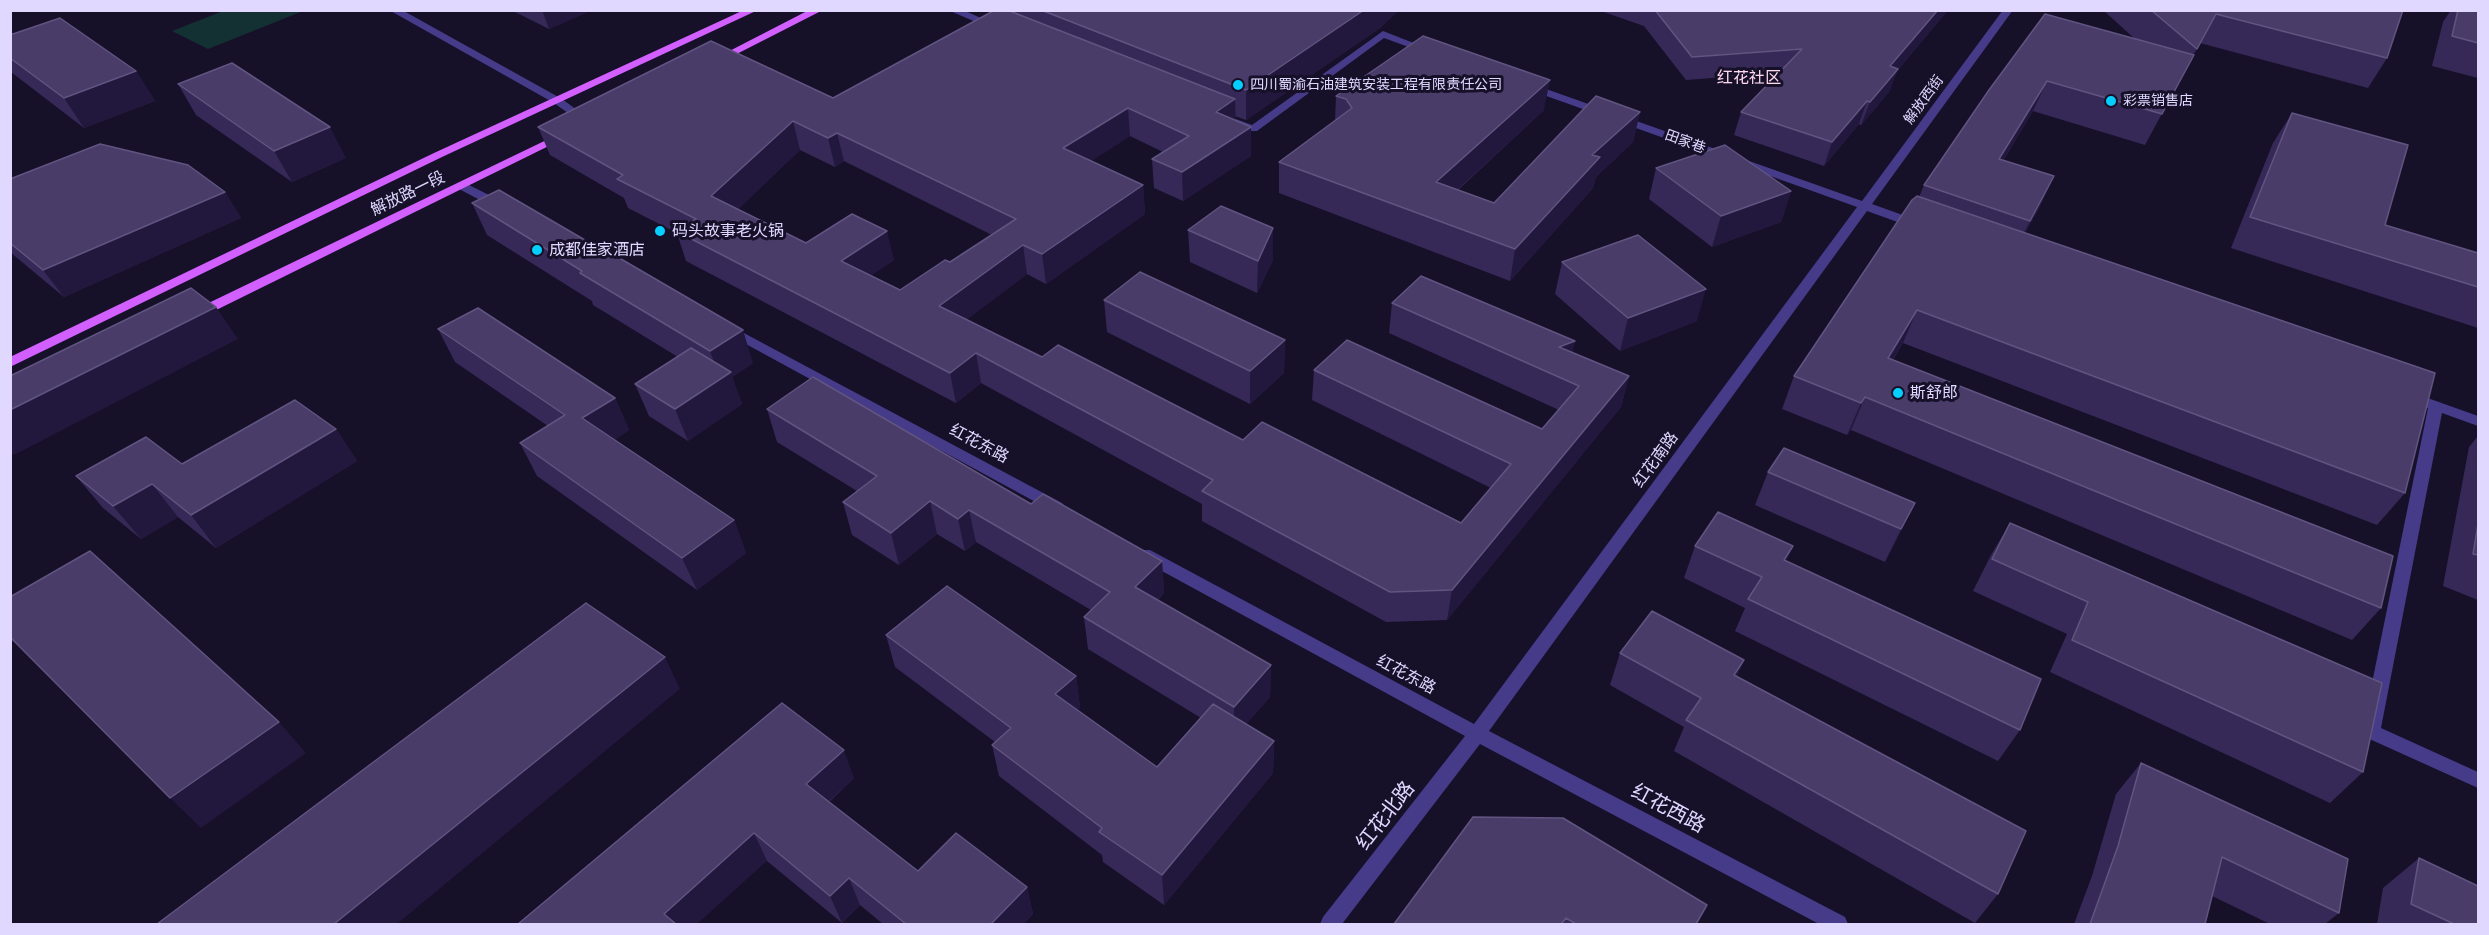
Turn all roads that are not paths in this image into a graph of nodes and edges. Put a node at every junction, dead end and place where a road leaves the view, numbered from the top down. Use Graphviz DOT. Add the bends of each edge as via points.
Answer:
graph roads {
  1 [pos="394,10"];
  2 [pos="753,10"];
  3 [pos="818,10"];
  4 [pos="953,10"];
  5 [pos="2008,10"];
  6 [pos="1008,32"];
  7 [pos="1439,54"];
  8 [pos="703,66"];
  9 [pos="1518,82"];
  10 [pos="558,101"];
  11 [pos="1220,116"];
  12 [pos="593,120"];
  13 [pos="463,186"];
  14 [pos="1865,207"];
  15 [pos="515,214"];
  16 [pos="1932,230"];
  17 [pos="183,321"];
  18 [pos="714,321"];
  19 [pos="10,363"];
  20 [pos="2391,391"];
  21 [pos="2436,406"];
  22 [pos="2478,421"];
  23 [pos="1070,513"];
  24 [pos="1132,547"];
  25 [pos="1477,734"];
  26 [pos="2478,780"];
  27 [pos="1330,924"];
  28 [pos="1838,924"];
  1 -- 10 [label="street"];
  2 -- 10 [label="main road, 解放路一段"];
  3 -- 8 [label="main road"];
  4 -- 6 [label="street"];
  5 -- 14 [label="street, 解放西街"];
  7 -- 11 [label="street" via="1383,34 1253,129"];
  9 -- 14 [label="street, 田家巷"];
  10 -- 12 [label="street"];
  10 -- 19 [label="main road, 解放路一段" via="438,155"];
  12 -- 13 [label="main road, 解放路一段"];
  13 -- 15 [label="street"];
  13 -- 17 [label="main road, 解放路一段"];
  14 -- 16 [label="street, 田家巷"];
  14 -- 25 [label="street, 红花南路"];
  18 -- 23 [label="street, 红花东路"];
  20 -- 21 [label="street"];
  21 -- 22 [label="street"];
  21 -- 26 [label="street" via="2371,732"];
  24 -- 25 [label="street, 红花东路"];
  25 -- 27 [label="street, 红花北路"];
  25 -- 28 [label="street, 红花西路"];
}
